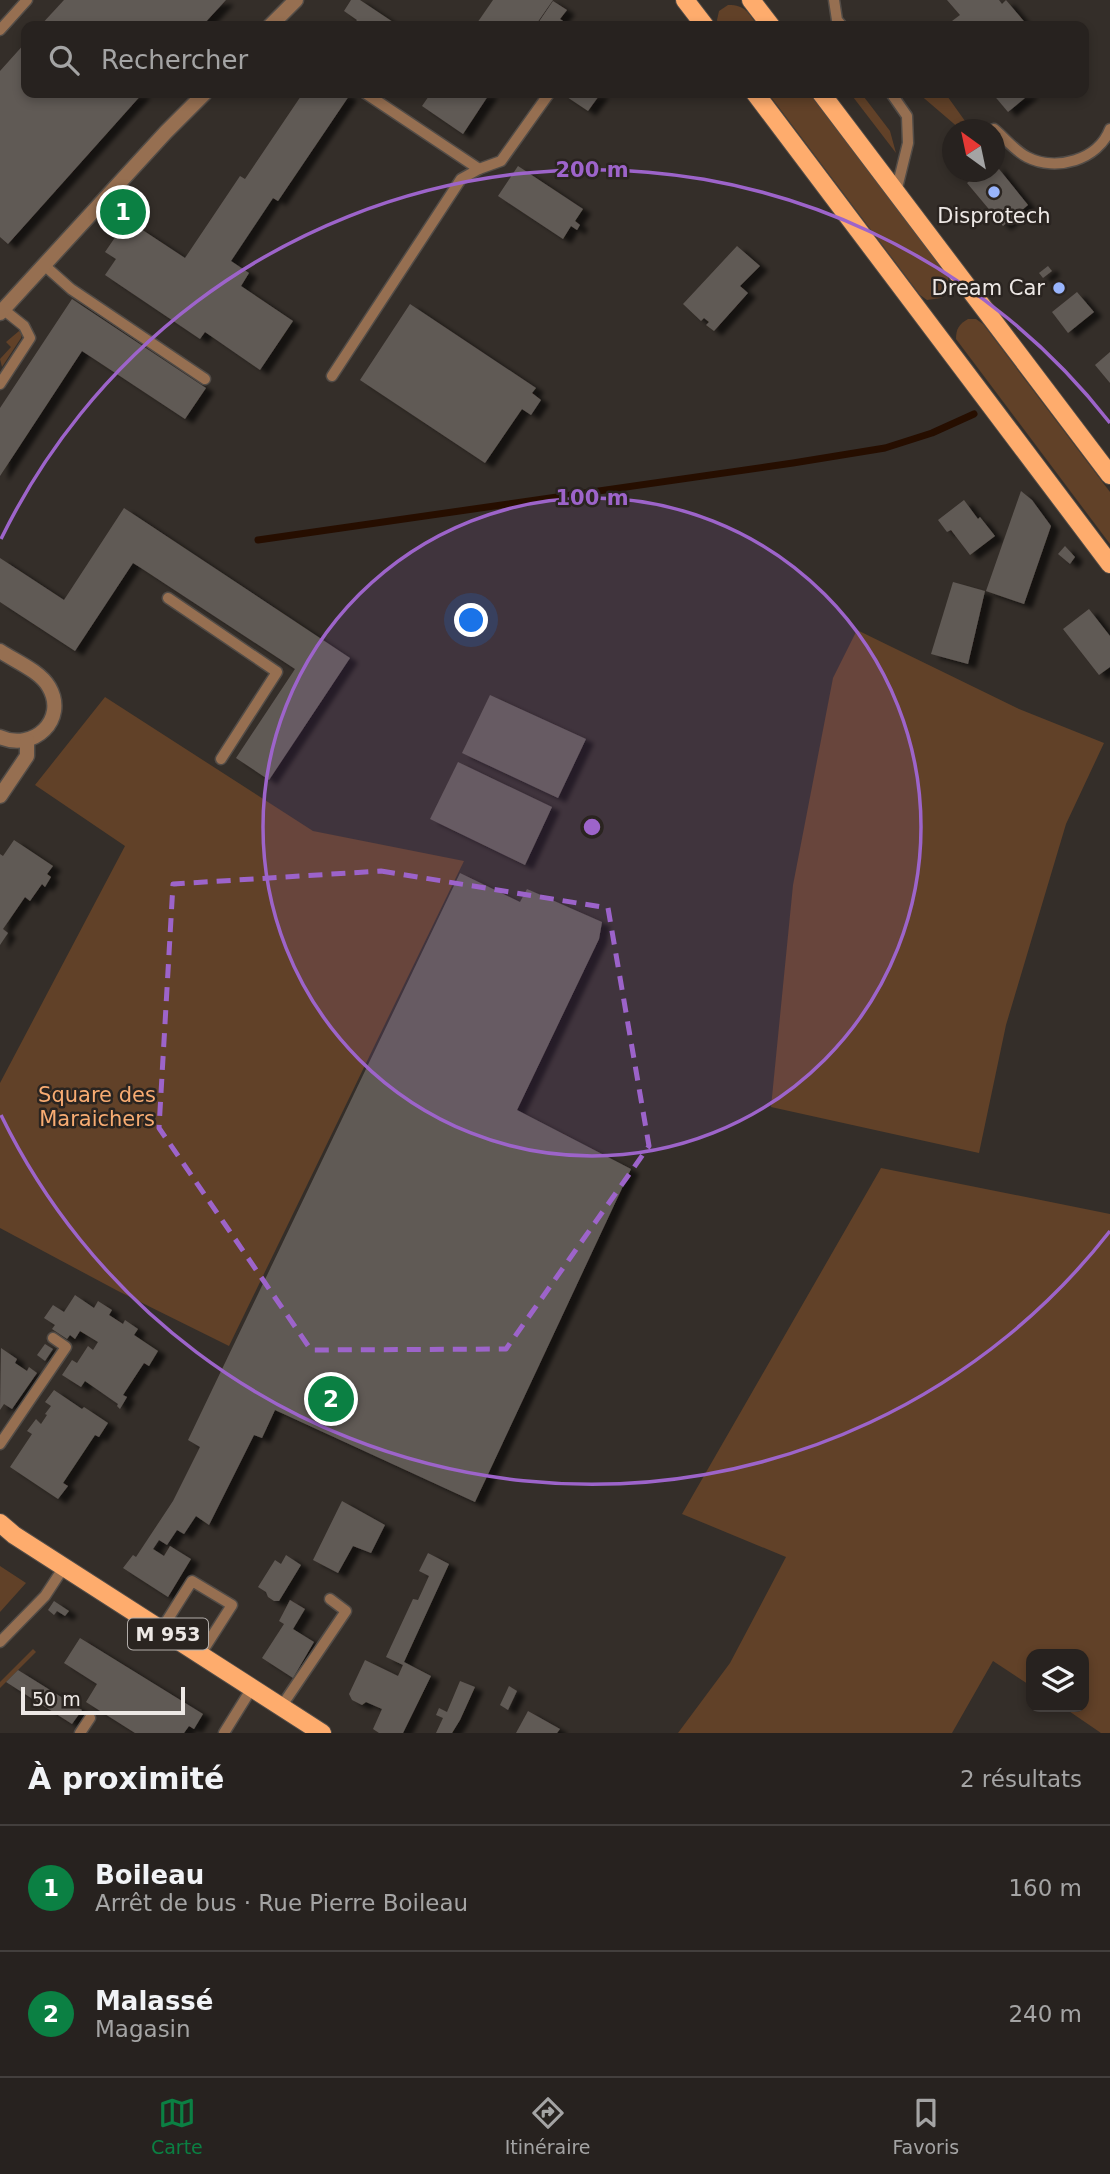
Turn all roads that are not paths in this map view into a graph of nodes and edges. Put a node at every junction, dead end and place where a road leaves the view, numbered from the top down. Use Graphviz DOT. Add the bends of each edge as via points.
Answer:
graph roads {
  1 [pos="27,0"];
  2 [pos="296,0"];
  3 [pos="685,0"];
  4 [pos="751,0"];
  5 [pos="834,0"];
  6 [pos="277,21"];
  7 [pos="701,21"];
  8 [pos="767,21"];
  9 [pos="838,21"];
  10 [pos="0,30"];
  11 [pos="200,98"];
  12 [pos="372,98"];
  13 [pos="545,98"];
  14 [pos="759,98"];
  15 [pos="825,98"];
  16 [pos="894,98"];
  17 [pos="1110,129"];
  18 [pos="1005,138"];
  19 [pos="479,169"];
  20 [pos="896,192"];
  21 [pos="44,265"];
  22 [pos="2,312"];
  23 [pos="332,376"];
  24 [pos="205,379"];
  25 [pos="0,384"];
  26 [pos="1110,475"];
  27 [pos="1110,564"];
  28 [pos="168,598"];
  29 [pos="0,651"];
  30 [pos="0,737"];
  31 [pos="27,740"];
  32 [pos="221,759"];
  33 [pos="0,796"];
  34 [pos="52,1338"];
  35 [pos="0,1444"];
  36 [pos="0,1523"];
  37 [pos="7,1532"];
  38 [pos="64,1567"];
  39 [pos="330,1599"];
  40 [pos="161,1630"];
  41 [pos="0,1642"];
  42 [pos="201,1655"];
  43 [pos="252,1688"];
  44 [pos="281,1707"];
  45 [pos="90,1718"];
  46 [pos="80,1733"];
  47 [pos="223,1733"];
  48 [pos="322,1733"];
  1 -- 10 [label="lane"];
  2 -- 6 [label="street"];
  3 -- 7 [label="main road"];
  4 -- 8 [label="main road"];
  5 -- 9 [label="lane"];
  11 -- 21 [label="street"];
  12 -- 19 [label="lane"];
  13 -- 19 [label="lane" via="501,161"];
  14 -- 27 [label="main road"];
  15 -- 20 [label="main road"];
  16 -- 20 [label="lane" via="907,116 908,143"];
  17 -- 18 [label="lane" via="1092,153 1072,162 1027,157"];
  19 -- 23 [label="lane" via="461,179"];
  20 -- 26 [label="main road"];
  21 -- 22 [label="street"];
  21 -- 24 [label="lane" via="71,289"];
  22 -- 25 [label="lane" via="24,326 30,338"];
  28 -- 32 [label="lane" via="277,671"];
  29 -- 31 [label="street" via="41,677 53,695 49,724"];
  30 -- 31 [label="street"];
  31 -- 33 [label="street" via="27,756"];
  34 -- 35 [label="lane" via="66,1347"];
  36 -- 37 [label="main road, M 953"];
  37 -- 38 [label="main road, M 953"];
  38 -- 40 [label="main road, M 953"];
  38 -- 41 [label="lane" via="45,1595"];
  39 -- 44 [label="lane" via="346,1611"];
  40 -- 42 [label="main road, M 953"];
  40 -- 42 [label="lane" via="192,1581 232,1605"];
  42 -- 43 [label="main road, M 953"];
  43 -- 44 [label="main road, M 953"];
  43 -- 47 [label="lane"];
  44 -- 48 [label="main road, M 953"];
  45 -- 46 [label="lane"];
}
